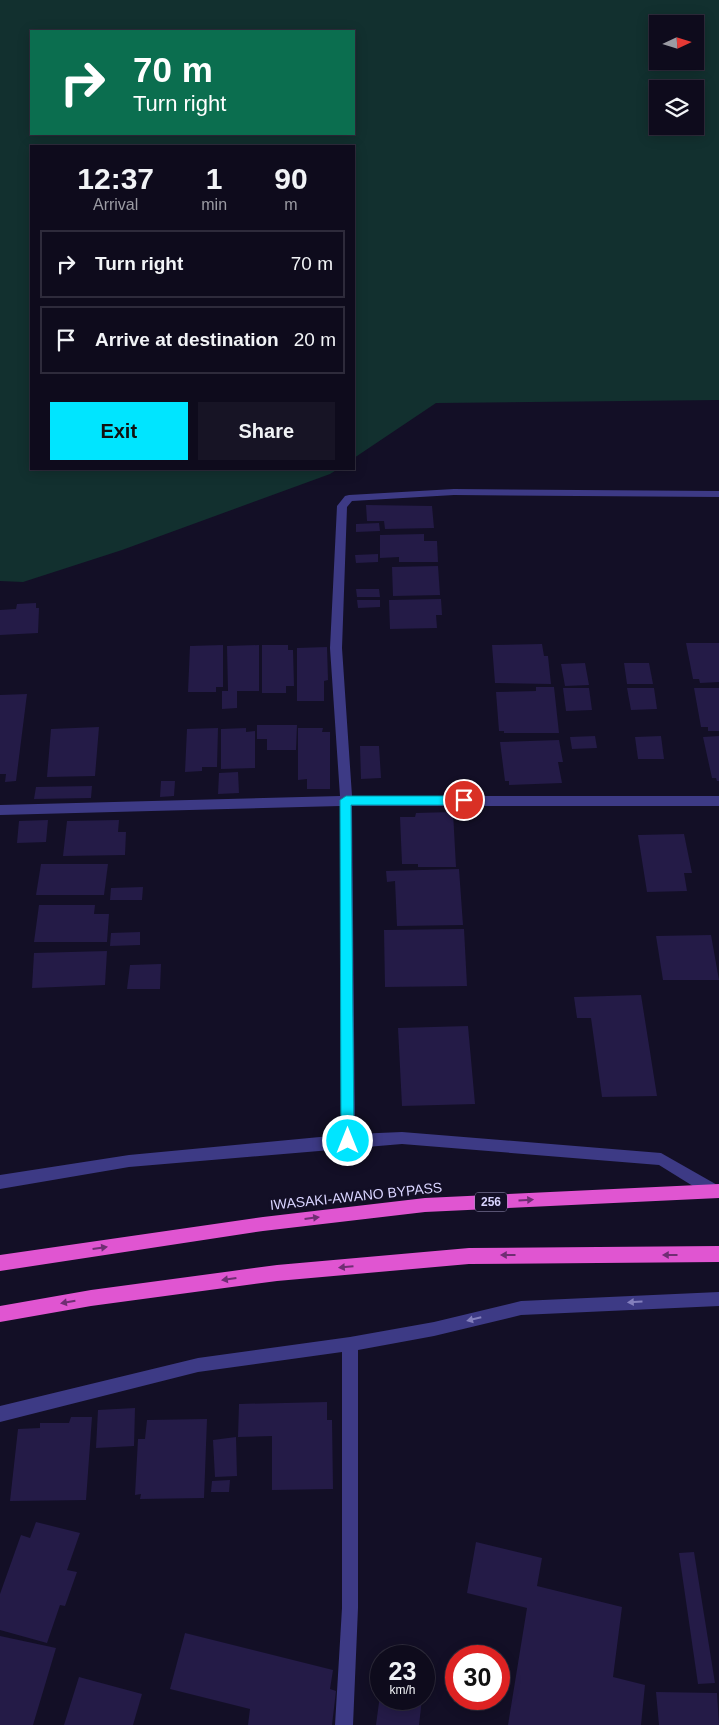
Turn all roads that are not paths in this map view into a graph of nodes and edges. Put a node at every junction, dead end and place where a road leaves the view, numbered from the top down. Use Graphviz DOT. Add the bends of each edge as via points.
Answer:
graph roads {
  1 [pos="719,494"];
  2 [pos="346,800"];
  3 [pos="719,801"];
  4 [pos="0,810"];
  5 [pos="348,1141"];
  6 [pos="0,1182"];
  7 [pos="717,1191"];
  8 [pos="719,1254"];
  9 [pos="0,1263"];
  10 [pos="719,1299"];
  11 [pos="0,1314"];
  12 [pos="350,1344"];
  13 [pos="0,1414"];
  14 [pos="344,1725"];
  1 -- 2 [label="street" via="454,492 349,498 342,506 336,648"];
  2 -- 3 [label="street"];
  2 -- 4 [label="street"];
  2 -- 5 [label="street"];
  5 -- 6 [label="street" via="129,1160"];
  5 -- 7 [label="street" via="402,1138 661,1159"];
  9 -- 7 [label="highway, IWASAKI-AWANO BYPASS / 256, one-way" via="263,1224 425,1205"];
  8 -- 11 [label="highway, one-way" via="469,1256 277,1273 91,1298"];
  10 -- 12 [label="street, one-way" via="521,1308 434,1329"];
  12 -- 13 [label="street" via="198,1365"];
  12 -- 14 [label="street" via="350,1608"];
}
